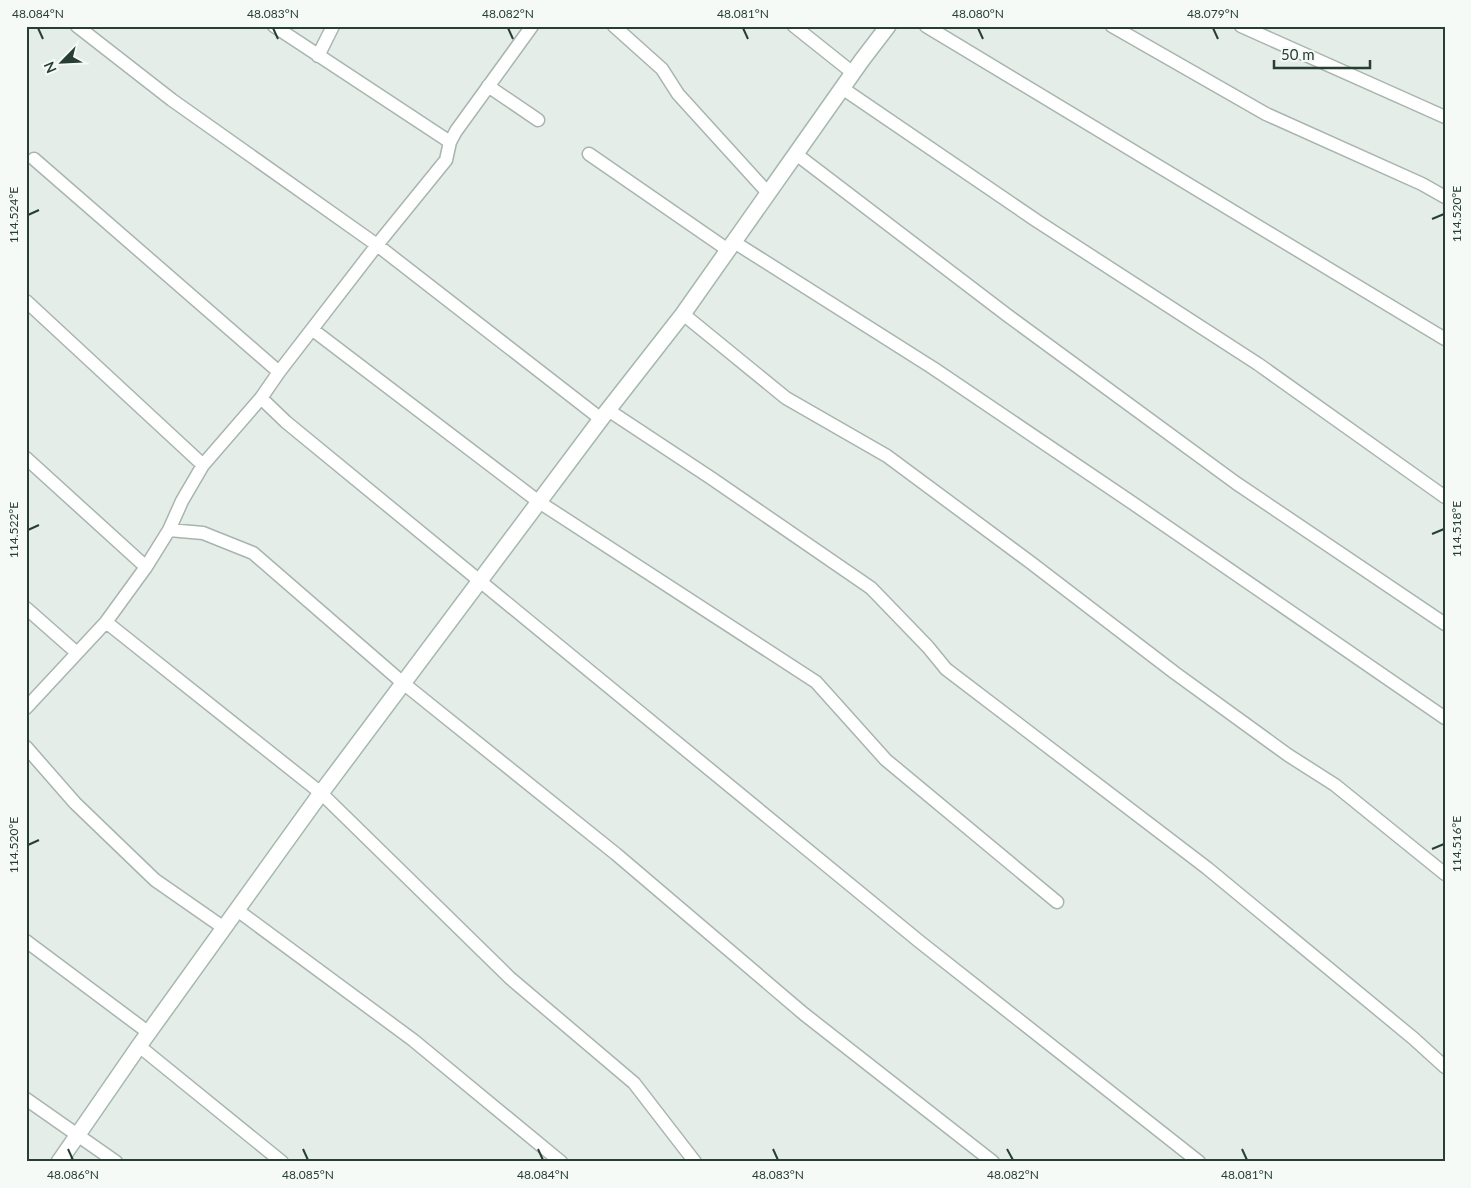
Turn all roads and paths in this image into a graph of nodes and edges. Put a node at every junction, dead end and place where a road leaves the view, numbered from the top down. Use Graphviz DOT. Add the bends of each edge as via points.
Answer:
graph roads {
  1 [pos="77,26"];
  2 [pos="274,26"];
  3 [pos="333,26"];
  4 [pos="614,26"];
  5 [pos="794,26"];
  6 [pos="888,26"];
  7 [pos="926,26"];
  8 [pos="1112,26"];
  9 [pos="1240,26"];
  10 [pos="529,27"];
  11 [pos="318,56"];
  12 [pos="853,73"];
  13 [pos="488,86"];
  14 [pos="842,88"];
  15 [pos="1445,117"];
  16 [pos="538,120"];
  17 [pos="450,142"];
  18 [pos="589,154"];
  19 [pos="796,154"];
  20 [pos="34,159"];
  21 [pos="768,193"];
  22 [pos="1445,197"];
  23 [pos="377,246"];
  24 [pos="731,246"];
  25 [pos="26,301"];
  26 [pos="683,314"];
  27 [pos="313,330"];
  28 [pos="1445,339"];
  29 [pos="280,372"];
  30 [pos="261,398"];
  31 [pos="604,414"];
  32 [pos="26,458"];
  33 [pos="203,465"];
  34 [pos="1445,498"];
  35 [pos="539,502"];
  36 [pos="169,530"];
  37 [pos="146,568"];
  38 [pos="479,581"];
  39 [pos="26,608"];
  40 [pos="106,622"];
  41 [pos="1445,624"];
  42 [pos="77,653"];
  43 [pos="403,683"];
  44 [pos="26,708"];
  45 [pos="1445,718"];
  46 [pos="26,746"];
  47 [pos="321,793"];
  48 [pos="1445,874"];
  49 [pos="1057,902"];
  50 [pos="237,910"];
  51 [pos="224,928"];
  52 [pos="26,941"];
  53 [pos="148,1033"];
  54 [pos="139,1046"];
  55 [pos="1445,1067"];
  56 [pos="26,1098"];
  57 [pos="77,1134"];
  58 [pos="59,1162"];
  59 [pos="116,1162"];
  60 [pos="282,1162"];
  61 [pos="561,1162"];
  62 [pos="695,1162"];
  63 [pos="993,1162"];
  64 [pos="1199,1162"];
  1 -- 23 [label="street" via="172,100"];
  2 -- 11 [label="street"];
  3 -- 11 [label="street"];
  4 -- 21 [label="street" via="662,69 678,94"];
  5 -- 12 [label="street"];
  6 -- 12 [label="street"];
  7 -- 28 [label="street"];
  8 -- 22 [label="street" via="1266,114"];
  9 -- 15 [label="street"];
  10 -- 13 [label="street"];
  11 -- 17 [label="street"];
  12 -- 14 [label="street"];
  13 -- 16 [label="street"];
  13 -- 17 [label="street"];
  14 -- 19 [label="street"];
  14 -- 34 [label="street" via="1037,221 1258,364"];
  17 -- 23 [label="street" via="446,160"];
  18 -- 24 [label="street"];
  19 -- 21 [label="street"];
  19 -- 41 [label="street" via="999,309 1236,483"];
  20 -- 29 [label="street"];
  21 -- 24 [label="street"];
  23 -- 27 [label="street"];
  23 -- 31 [label="street"];
  24 -- 26 [label="street"];
  24 -- 45 [label="street" via="941,374"];
  25 -- 33 [label="street"];
  26 -- 31 [label="street"];
  26 -- 48 [label="street" via="786,398 903,467 1183,679 1288,756 1335,785"];
  27 -- 29 [label="street"];
  27 -- 35 [label="street"];
  29 -- 30 [label="street"];
  30 -- 33 [label="street"];
  30 -- 38 [label="street"];
  31 -- 35 [label="street"];
  31 -- 55 [label="street" via="711,478 871,588 946,669 1207,868"];
  32 -- 37 [label="street"];
  33 -- 36 [label="street"];
  35 -- 38 [label="street"];
  35 -- 49 [label="street" via="816,682 886,760"];
  36 -- 37 [label="street"];
  36 -- 43 [label="street" via="203,533 253,553"];
  37 -- 40 [label="street"];
  38 -- 43 [label="street"];
  38 -- 64 [label="street" via="920,942"];
  39 -- 42 [label="street"];
  40 -- 42 [label="street"];
  40 -- 47 [label="street"];
  42 -- 44 [label="street"];
  43 -- 47 [label="street"];
  43 -- 63 [label="street" via="616,854 804,1014"];
  46 -- 51 [label="street" via="75,803 155,880"];
  47 -- 50 [label="street"];
  47 -- 62 [label="street" via="510,978 634,1083"];
  50 -- 51 [label="street"];
  50 -- 61 [label="street" via="413,1040"];
  51 -- 53 [label="street"];
  52 -- 53 [label="street"];
  53 -- 54 [label="street"];
  54 -- 57 [label="street"];
  54 -- 60 [label="street"];
  56 -- 57 [label="street"];
  57 -- 58 [label="street"];
  57 -- 59 [label="street"];
}
